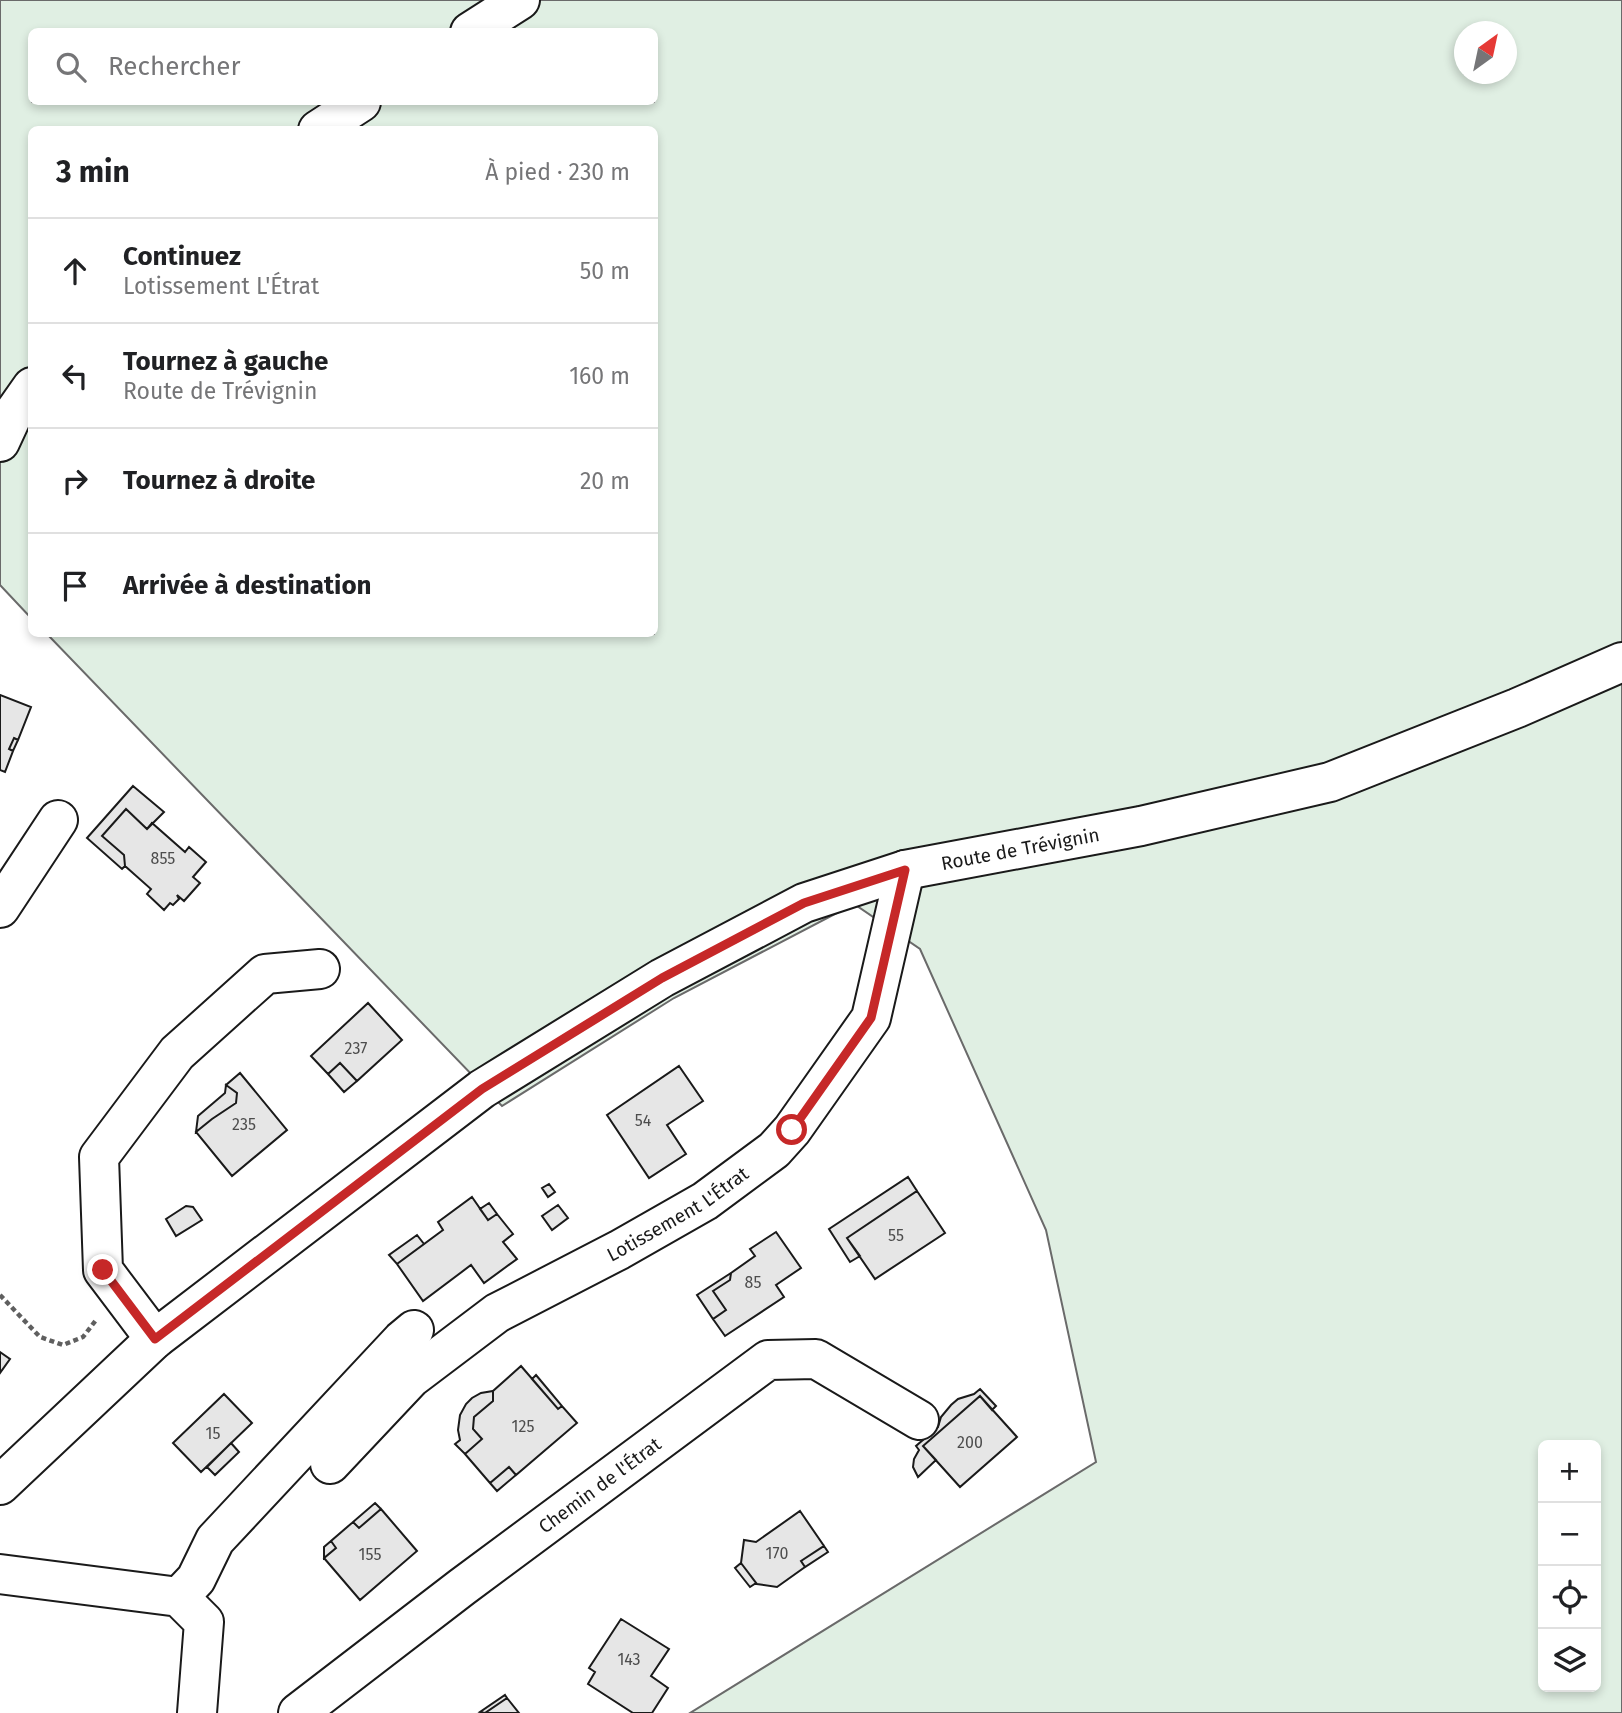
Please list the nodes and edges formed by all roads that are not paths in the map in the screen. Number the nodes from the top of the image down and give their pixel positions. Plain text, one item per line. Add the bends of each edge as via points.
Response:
1 (520, 0) edge
2 (476, 28) edge
3 (356, 105) edge
4 (324, 126) edge
5 (28, 393) edge
6 (0, 442) edge
7 (1622, 662) edge
8 (58, 820) dead end
9 (905, 870) junction
10 (0, 908) edge
11 (320, 969) dead end
12 (414, 1330) dead end
13 (155, 1339) junction
14 (919, 1420) dead end
15 (330, 1464) dead end
16 (0, 1485) edge
17 (0, 1574) edge
18 (179, 1597) junction
19 (197, 1713) edge
20 (298, 1713) edge

1 - 2 street
3 - 4 street
5 - 6 street
7 - 9 street, Route de Trévignin via 1330,782 1141,826
8 - 10 street
9 - 13 street, Route de Trévignin via 804,903 662,978 493,1082
9 - 15 street, Lotissement L'Étrat via 871,1018 774,1150 705,1201 497,1313 411,1378
11 - 13 street via 265,974 177,1053 99,1157 103,1270
12 - 18 street via 215,1540 196,1579
13 - 16 street, Route de Trévignin
14 - 20 street, Chemin de l'Étrat via 816,1359 768,1360
17 - 18 street
18 - 19 street via 204,1622

